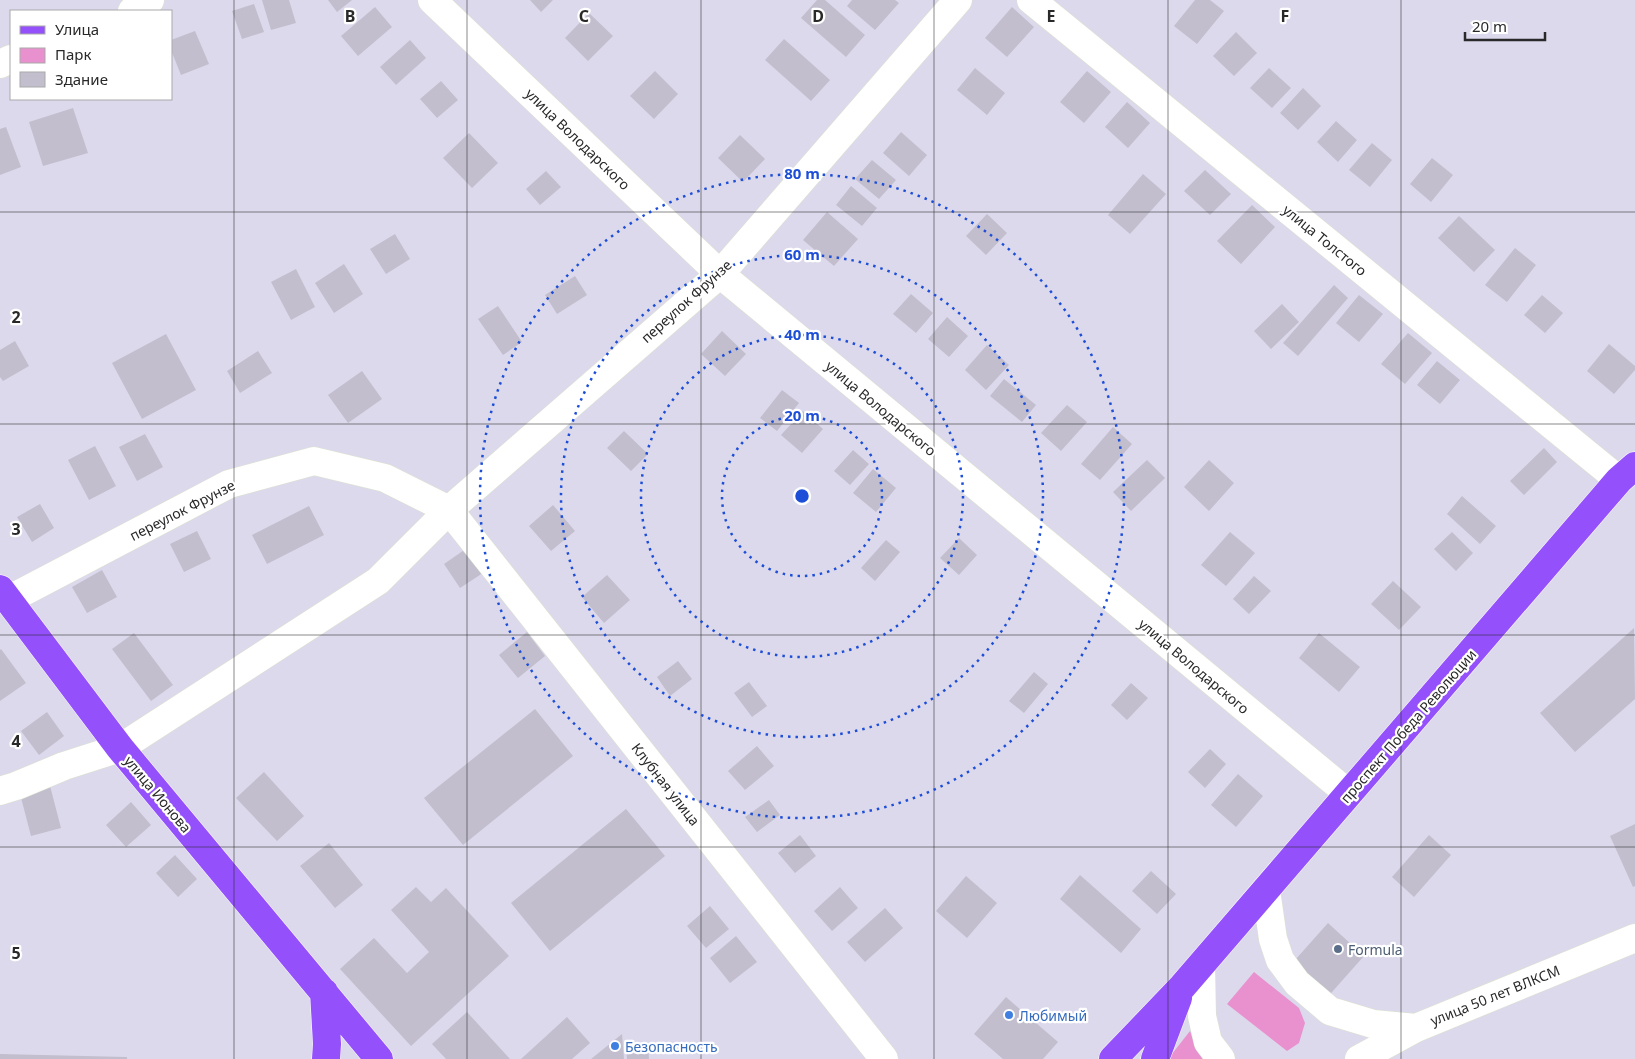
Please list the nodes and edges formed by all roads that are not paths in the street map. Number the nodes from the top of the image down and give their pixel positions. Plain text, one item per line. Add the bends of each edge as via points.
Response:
1 (150, 0) edge
2 (432, 0) edge
3 (958, 0) edge
4 (1032, 0) edge
5 (134, 10) edge
6 (720, 274) junction
7 (1627, 473) edge
8 (449, 510) junction
9 (4, 595) edge
10 (120, 748) junction
11 (0, 791) edge
12 (1349, 794) junction
13 (1266, 890) junction
14 (1635, 938) edge
15 (1201, 966) junction
16 (1182, 987) junction
17 (324, 992) junction
18 (1416, 1028) junction
19 (326, 1059) edge
20 (379, 1059) edge
21 (884, 1059) edge
22 (1113, 1059) edge
23 (1154, 1059) edge
24 (1221, 1059) edge
25 (1359, 1059) edge

1 - 5 street
2 - 6 street, улица Володарского
3 - 6 street, переулок Фрунзе
4 - 7 street, улица Толстого
6 - 8 street, переулок Фрунзе
6 - 12 street, улица Володарского
7 - 12 main road, проспект Победа Революции
8 - 9 street, переулок Фрунзе via 384,478 314,461 229,484
8 - 10 street, переулок Фрунзе via 378,581
8 - 21 street, Клубная улица
9 - 10 main road, улица Ионова
10 - 11 street, переулок Фрунзе
10 - 17 main road, улица Ионова
12 - 13 main road, проспект Победа Революции
13 - 15 main road, проспект Победа Революции
13 - 18 street via 1273,939 1280,960 1297,982 1330,1011 1372,1024
14 - 18 street, улица 50 лет ВЛКСМ
15 - 16 main road, проспект Победа Революции
15 - 24 street via 1202,1016 1208,1042
16 - 22 main road, проспект Победа Революции
16 - 23 main road, проспект Победа Революции
17 - 19 main road
17 - 20 main road, улица Ионова
18 - 25 street, улица 50 лет ВЛКСМ

